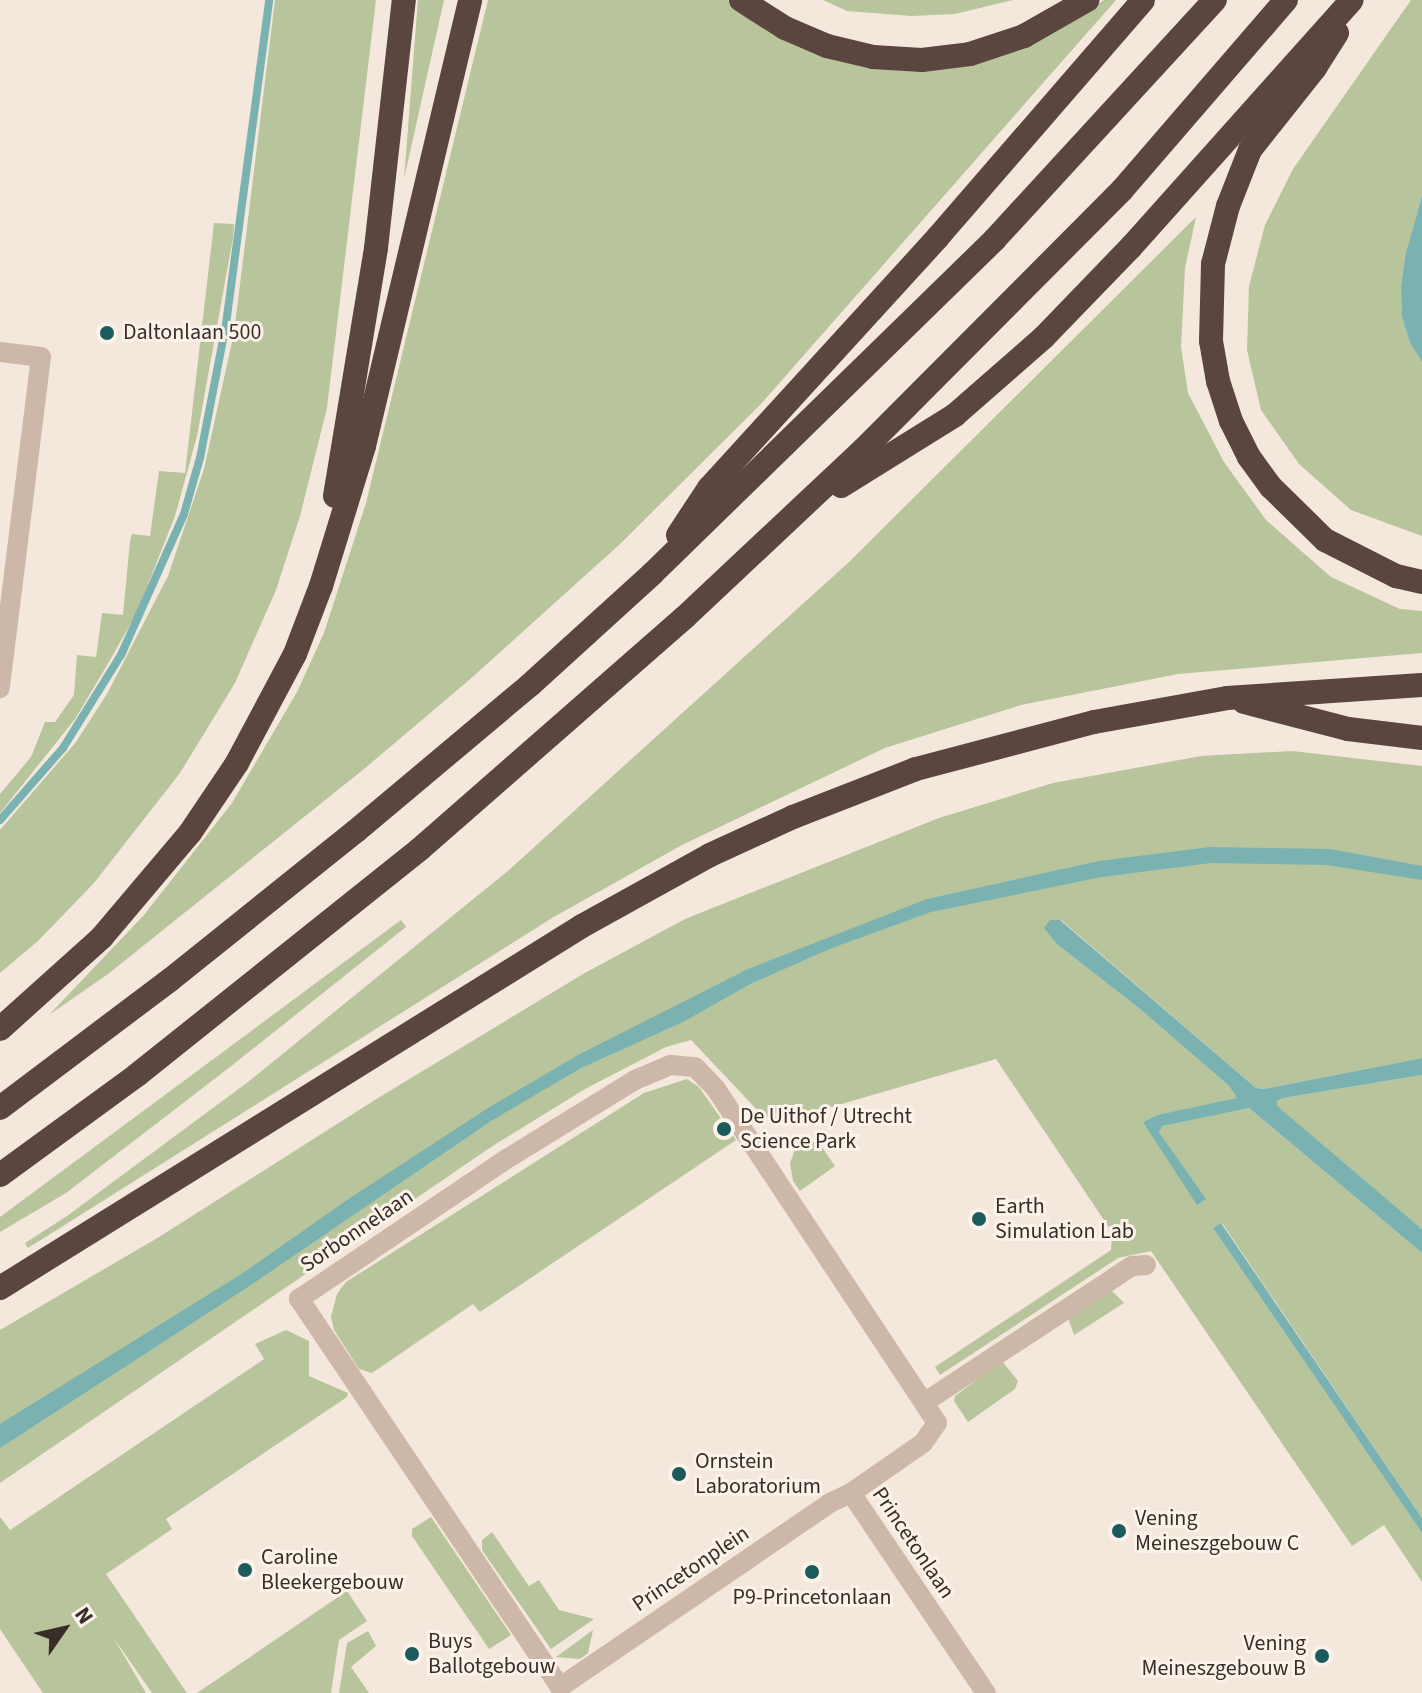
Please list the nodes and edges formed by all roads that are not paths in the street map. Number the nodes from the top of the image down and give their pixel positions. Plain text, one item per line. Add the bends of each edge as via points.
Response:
1 (404, 0) edge
2 (470, 0) edge
3 (741, 0) edge
4 (1087, 0) edge
5 (1143, 0) edge
6 (1215, 0) edge
7 (1286, 0) edge
8 (1355, 0) edge
9 (0, 352) edge
10 (799, 512) junction
11 (653, 573) junction
12 (1422, 582) edge
13 (321, 586) junction
14 (1422, 685) edge
15 (0, 688) edge
16 (1227, 698) junction
17 (1422, 738) edge
18 (0, 1029) edge
19 (716, 1089) joint
20 (0, 1108) edge
21 (0, 1175) edge
22 (1146, 1265) dead end
23 (0, 1288) edge
24 (925, 1402) junction
25 (851, 1493) junction
26 (560, 1687) joint
27 (986, 1693) edge

1 - 13 highway via 376,248
2 - 13 highway via 364,446
3 - 4 highway via 827,46 873,57 922,60 970,54 1024,36
5 - 11 highway via 938,237 709,488
6 - 11 highway via 995,239
7 - 10 highway via 1122,190
8 - 10 highway via 1044,337 955,415
8 - 12 highway via 1315,68 1250,150 1213,264 1211,341 1231,421 1271,487 1325,540 1396,576
9 - 15 street via 41,357
10 - 21 highway via 420,849 137,1075
11 - 20 highway via 356,831
13 - 18 highway via 266,712 190,833 102,937
14 - 16 highway
16 - 17 highway via 1348,729
16 - 23 highway via 1094,722 931,765 818,806 710,855 508,971
19 - 24 street, Princetonlaan
19 - 26 street, Sorbonnelaan via 695,1067 671,1065 635,1080 299,1299
22 - 24 street via 1132,1266
24 - 25 street, Princetonlaan via 937,1423 923,1443
25 - 26 street, Princetonplein
25 - 27 street, Princetonlaan

